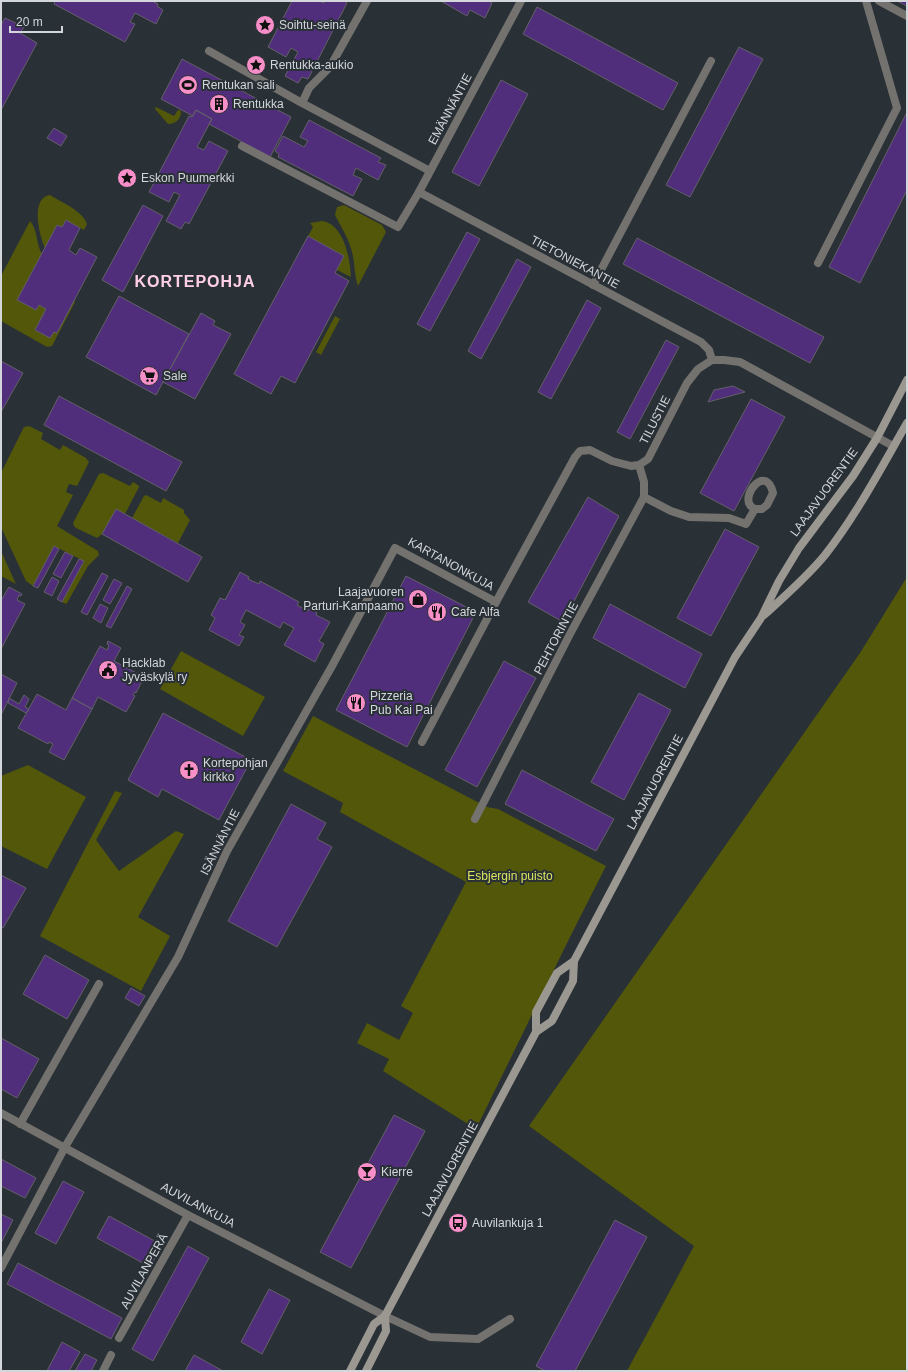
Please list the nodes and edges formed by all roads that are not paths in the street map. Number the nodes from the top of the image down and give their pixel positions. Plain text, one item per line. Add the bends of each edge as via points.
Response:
1 (367, 1) edge
2 (521, 1) edge
3 (866, 1) edge
4 (879, 1) edge
5 (907, 16) edge
6 (209, 51) dead end
7 (711, 61) dead end
8 (302, 103) junction
9 (242, 146) dead end
10 (430, 171) junction
11 (420, 192) junction
12 (818, 263) dead end
13 (593, 285) junction
14 (712, 360) junction
15 (907, 380) edge
16 (907, 423) edge
17 (877, 438) junction
18 (893, 446) junction
19 (639, 465) junction
20 (644, 497) junction
21 (755, 509) dead end
22 (396, 548) joint
23 (496, 602) junction
24 (761, 618) junction
25 (422, 742) dead end
26 (475, 819) dead end
27 (574, 961) junction
28 (99, 984) dead end
29 (536, 1032) junction
30 (1, 1113) edge
31 (20, 1124) junction
32 (65, 1147) junction
33 (188, 1214) junction
34 (1, 1268) edge
35 (386, 1316) junction
36 (510, 1319) dead end
37 (119, 1338) dead end
38 (111, 1355) dead end
39 (103, 1371) edge
40 (350, 1371) edge
41 (366, 1371) edge

1 - 8 street via 330,67 309,88
2 - 10 street, EMÄNNÄNTIE
3 - 12 street via 897,108
4 - 5 street
6 - 8 street
7 - 13 street
8 - 10 street
9 - 11 street, EMÄNNÄNTIE via 398,227
10 - 11 street, EMÄNNÄNTIE
11 - 13 street, TIETONIEKANTIE
13 - 14 street, TIETONIEKANTIE via 701,342 709,350
14 - 17 street via 740,362
14 - 19 street, TILUSTIE via 698,369 687,383 648,459
15 - 17 main road, LAAJAVUORENTIE
16 - 18 main road, LAAJAVUORENTIE
17 - 18 street
17 - 24 main road, LAAJAVUORENTIE via 840,495 799,548
18 - 24 main road, LAAJAVUORENTIE via 846,525 824,556
19 - 20 street via 644,482
19 - 23 street via 612,462 590,450 580,451 574,457
20 - 21 street via 689,516 729,518 746,524
20 - 26 street, PEHTORINTIE
22 - 23 street, KARTANONKUJA
22 - 32 street, ISÄNNÄNTIE via 227,851 178,957
23 - 25 street
24 - 27 main road, LAAJAVUORENTIE via 735,657
27 - 29 main road, LAAJAVUORENTIE via 573,981 559,1008 552,1021
27 - 29 main road, LAAJAVUORENTIE via 557,973 536,1012
28 - 31 street
29 - 35 main road, LAAJAVUORENTIE
30 - 31 street, AUVILANKUJA
31 - 32 street, AUVILANKUJA
32 - 33 street, AUVILANKUJA
32 - 34 street, ISÄNNÄNTIE
33 - 35 street, AUVILANKUJA
33 - 37 street, AUVILANPERÄ
35 - 36 street, AUVILANKUJA via 430,1337 478,1339
35 - 40 main road, LAAJAVUORENTIE via 374,1324
35 - 41 main road, LAAJAVUORENTIE via 386,1331
38 - 39 street

